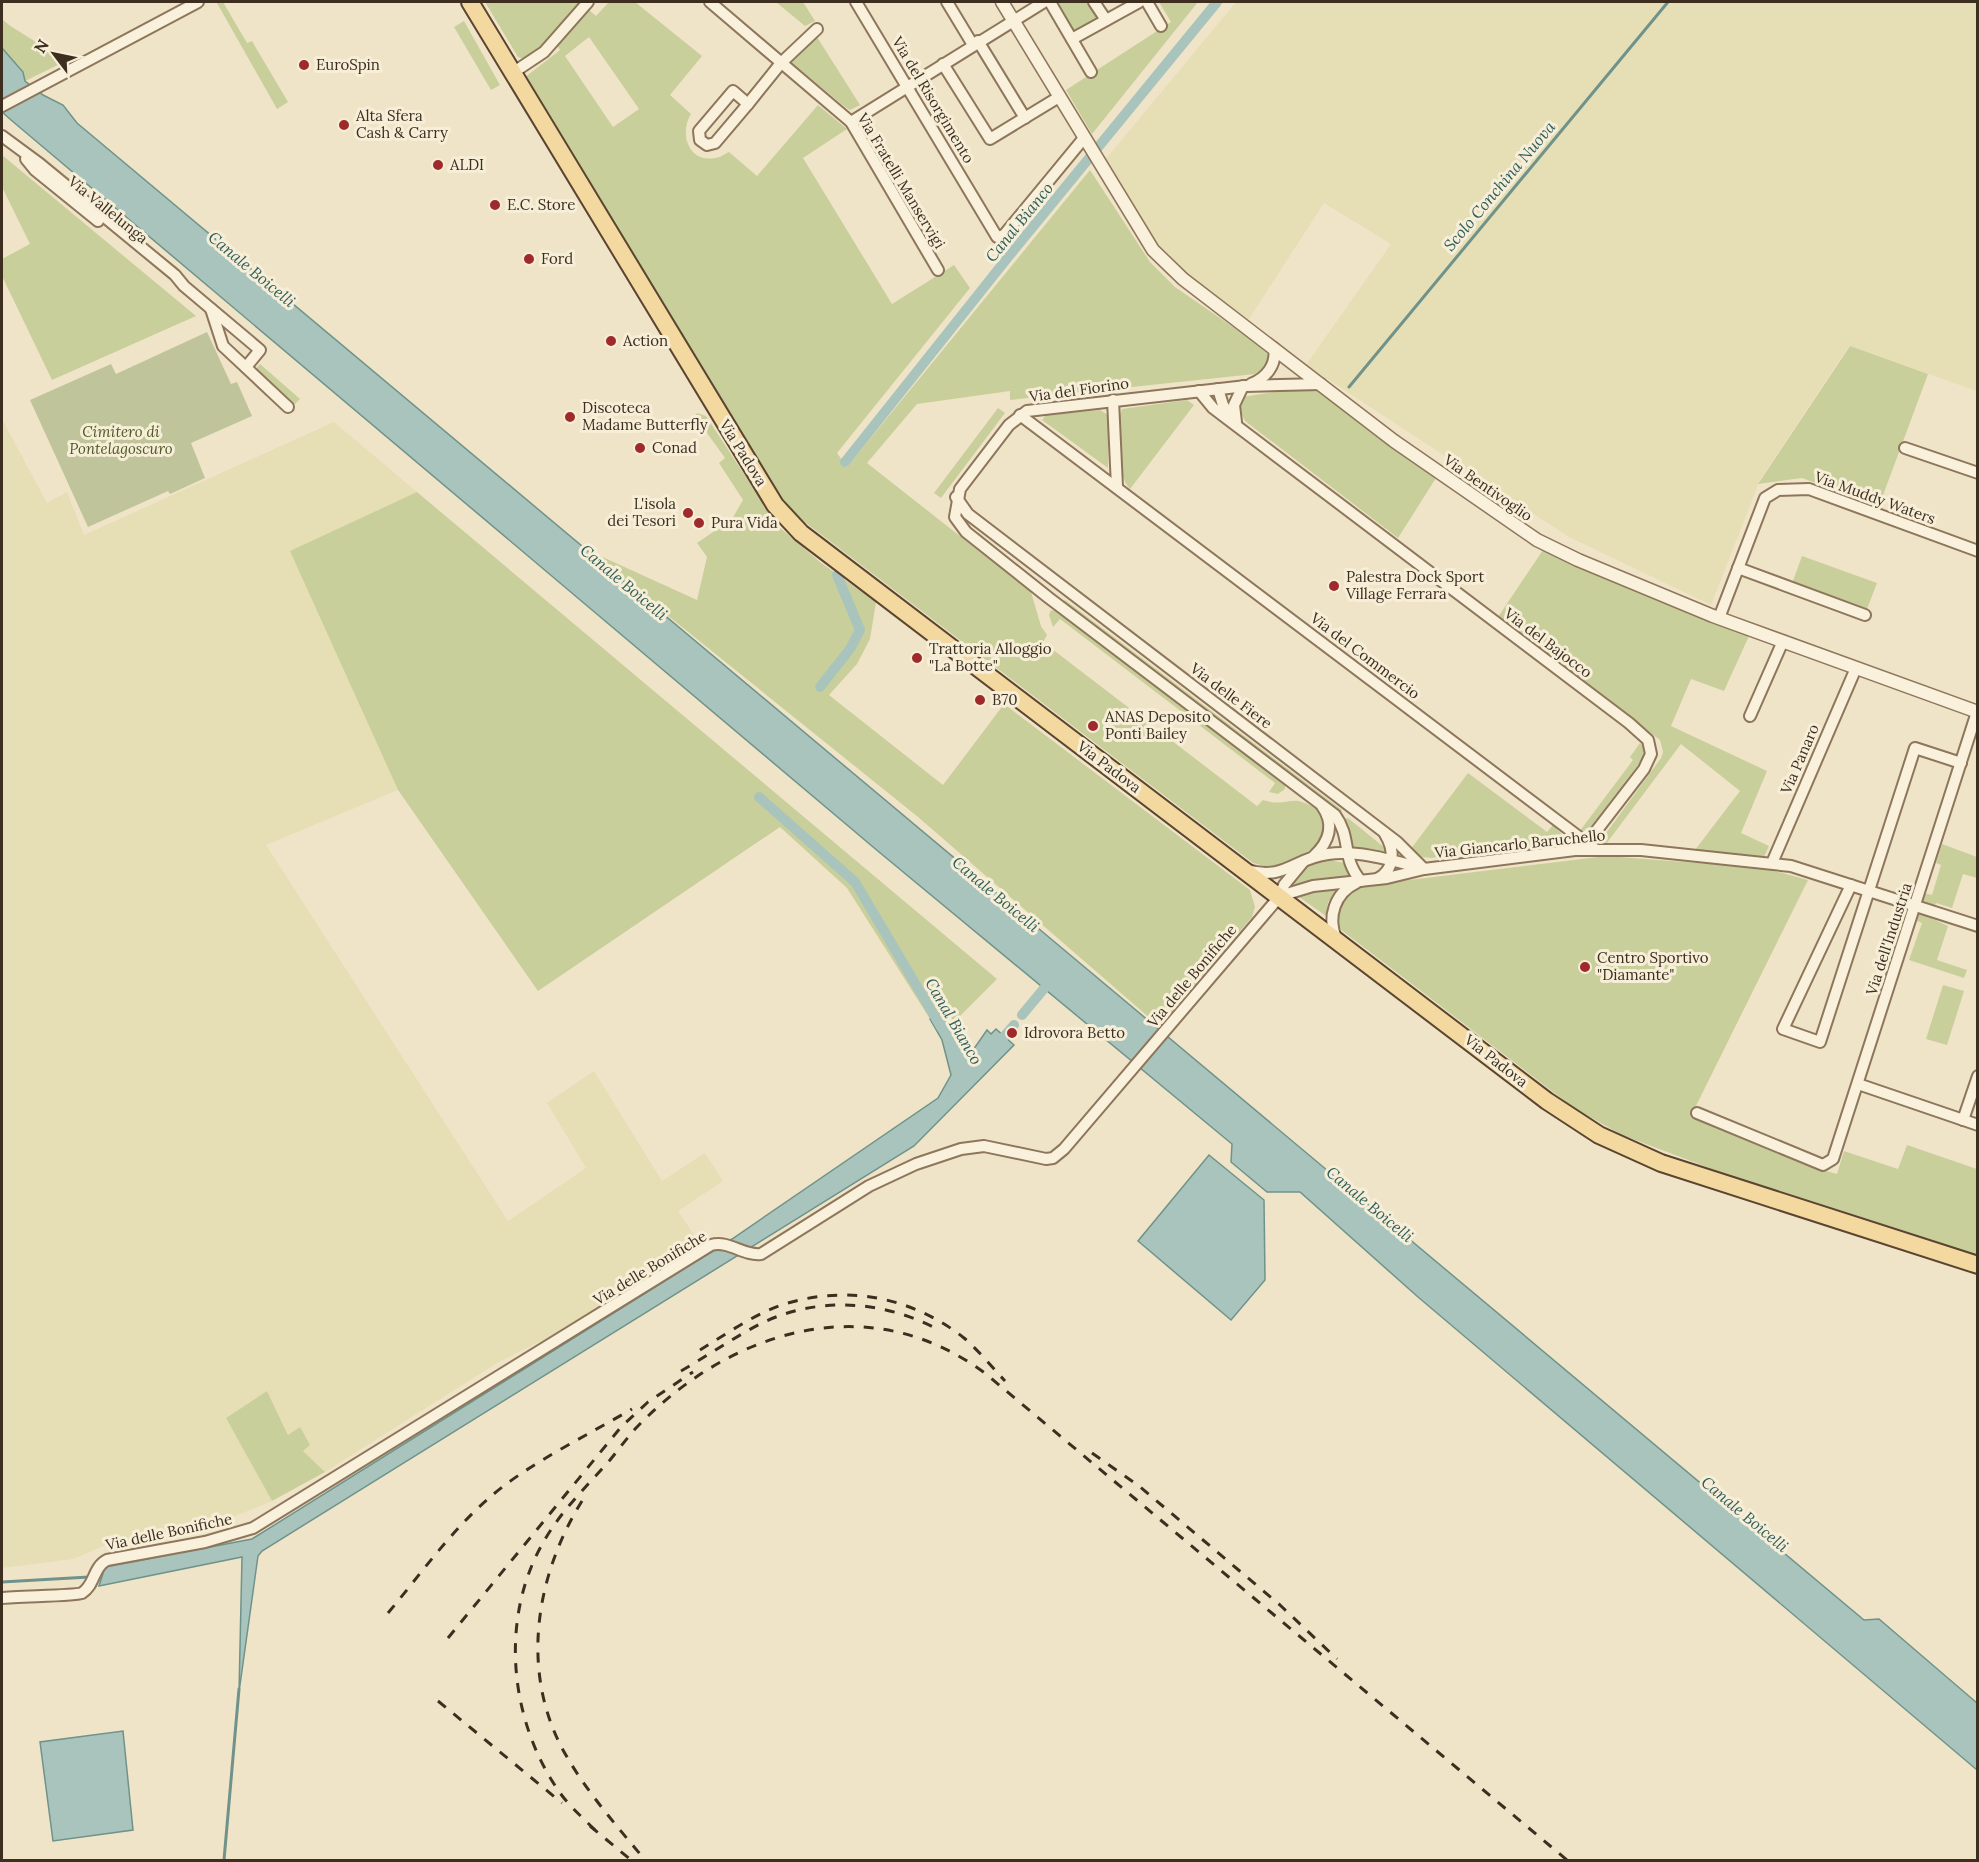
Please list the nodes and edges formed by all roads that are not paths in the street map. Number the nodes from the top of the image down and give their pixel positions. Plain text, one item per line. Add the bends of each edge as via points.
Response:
1 (198, 2) edge
2 (470, 2) edge
3 (588, 2) edge
4 (710, 2) edge
5 (856, 2) edge
6 (947, 2) edge
7 (1002, 2) edge
8 (1044, 2) edge
9 (1050, 2) edge
10 (1094, 2) edge
11 (1139, 2) edge
12 (1147, 2) edge
13 (1013, 20) junction
14 (1106, 20) junction
15 (1161, 26) dead end
16 (817, 29) dead end
17 (1072, 39) junction
18 (976, 43) junction
19 (781, 63) junction
20 (943, 64) junction
21 (514, 72) junction
22 (1091, 72) dead end
23 (907, 87) junction
24 (1059, 97) junction
25 (748, 104) junction
26 (2, 106) edge
27 (1025, 118) junction
28 (850, 122) junction
29 (2, 136) edge
30 (1085, 140) junction
31 (938, 270) dead end
32 (211, 309) junction
33 (1274, 348) junction
34 (1293, 363) junction
35 (246, 367) junction
36 (1271, 368) junction
37 (1282, 384) junction
38 (1321, 384) junction
39 (1245, 386) junction
40 (1218, 389) junction
41 (1199, 391) junction
42 (1113, 400) junction
43 (288, 407) dead end
44 (1020, 415) junction
45 (1236, 422) junction
46 (1245, 430) junction
47 (1905, 448) dead end
48 (1977, 473) edge
49 (1116, 487) junction
50 (956, 497) junction
51 (1977, 551) edge
52 (1738, 568) junction
53 (1059, 584) junction
54 (1048, 598) junction
55 (1865, 615) dead end
56 (1719, 618) junction
57 (1783, 641) junction
58 (1856, 668) junction
59 (1977, 712) edge
60 (1750, 716) dead end
61 (1961, 763) junction
62 (1320, 804) junction
63 (1384, 831) junction
64 (1591, 846) junction
65 (1348, 854) junction
66 (1308, 859) junction
67 (1392, 861) junction
68 (1772, 863) junction
69 (1244, 869) junction
70 (1424, 869) junction
71 (1375, 880) junction
72 (1362, 881) junction
73 (1851, 885) junction
74 (1869, 891) junction
75 (1280, 896) junction
76 (1915, 906) junction
77 (1977, 926) edge
78 (1336, 939) junction
79 (1977, 1076) edge
80 (1858, 1084) junction
81 (1697, 1113) dead end
82 (1963, 1120) junction
83 (1977, 1125) edge
84 (1977, 1265) edge
85 (2, 1598) edge

1 - 26 street
2 - 21 main road, Via Padova
3 - 21 street via 544,52
4 - 19 street, Via Fratelli Manservigi
5 - 23 street, Via del Risorgimento
6 - 18 street
7 - 13 street, Via Bentivoglio
8 - 13 street
9 - 17 street
10 - 14 street
11 - 14 street
12 - 15 street
13 - 18 street
13 - 24 street, Via Bentivoglio
14 - 17 street
16 - 19 street
17 - 22 street
18 - 20 street
18 - 27 street
19 - 25 street
19 - 28 street, Via Fratelli Manservigi
20 - 23 street
20 - 27 street via 990,139
21 - 69 main road, Via Padova via 707,396 788,521
23 - 28 street
23 - 30 street, Via del Risorgimento via 1000,238
24 - 27 street
24 - 30 street, Via Bentivoglio
25 - 25 street via 733,91 701,128 700,140 707,145 715,143
28 - 31 street, Via Fratelli Manservigi
29 - 32 street, Via Vallelunga via 175,275
30 - 33 street, Via Bentivoglio via 1163,261
32 - 35 street via 223,346
32 - 35 street, Via Vallelunga via 261,350
33 - 34 street, Via Bentivoglio
33 - 36 street
34 - 36 street, Via del Fiorino via 1281,362
34 - 37 street via 1290,376
34 - 38 street, Via Bentivoglio
35 - 43 street
36 - 39 street, Via del Fiorino via 1258,381
37 - 38 street, Via del Fiorino
37 - 39 street, Via del Fiorino
38 - 56 street, Via Bentivoglio via 1537,540
39 - 40 street, Via del Fiorino
39 - 45 street via 1234,405
40 - 41 street, Via del Fiorino
40 - 45 street, Via del Bajocco via 1226,411
41 - 42 street, Via del Fiorino
41 - 46 street, Via del Bajocco via 1208,404
42 - 44 street, Via del Fiorino via 1040,408
42 - 49 street
44 - 49 street, Via del Commercio
44 - 50 street, Via del Fiorino
45 - 46 street, Via del Bajocco
46 - 64 street, Via del Bajocco via 1648,741 1651,754 1644,769
47 - 48 street
49 - 64 street, Via del Commercio
50 - 53 street, Via delle Fiere via 964,511
50 - 54 street via 955,517 959,526
51 - 52 street, Via Muddy Waters via 1809,489 1796,488 1767,495
52 - 55 street
52 - 56 street, Via Muddy Waters
53 - 54 street
53 - 63 street, Via delle Fiere
54 - 62 street
56 - 57 street, Via Bentivoglio
57 - 58 street, Via Bentivoglio
57 - 60 street
58 - 59 street, Via Bentivoglio
58 - 68 street, Via Panaro
59 - 61 street, Via dell'Industria
61 - 74 street via 1915,748
61 - 76 street, Via dell'Industria
62 - 65 street via 1343,825
62 - 66 street via 1328,813 1329,835 1323,847
63 - 67 street via 1392,846
63 - 70 street, Via delle Fiere
64 - 68 street, Via Giancarlo Baruchello
64 - 70 street, Via Giancarlo Baruchello
65 - 66 street
65 - 67 street
65 - 72 street via 1348,862
66 - 69 street via 1275,873
66 - 75 street, Via delle Bonifiche via 1284,885
67 - 70 street
67 - 71 street via 1384,875
68 - 73 street, Via Giancarlo Baruchello
69 - 75 main road, Via Padova
70 - 71 street, Via Giancarlo Baruchello
71 - 72 street, Via Giancarlo Baruchello
72 - 75 street, Via Giancarlo Baruchello via 1299,889
72 - 78 street via 1348,887 1334,906 1331,923
73 - 74 street, Via Giancarlo Baruchello
73 - 74 street via 1783,1029 1820,1042
74 - 76 street, Via Giancarlo Baruchello
75 - 78 main road, Via Padova
75 - 85 street, Via delle Bonifiche via 1053,1158 984,1146 961,1149 869,1186 768,1251 755,1254 718,1243 253,1528 99,1564 89,1586 76,1595
76 - 77 street, Via Giancarlo Baruchello
76 - 80 street, Via dell'Industria
78 - 84 main road, Via Padova via 1559,1110 1612,1142 1661,1163
79 - 82 street
80 - 81 street, Via dell'Industria via 1833,1159 1826,1165
80 - 82 street
82 - 83 street

